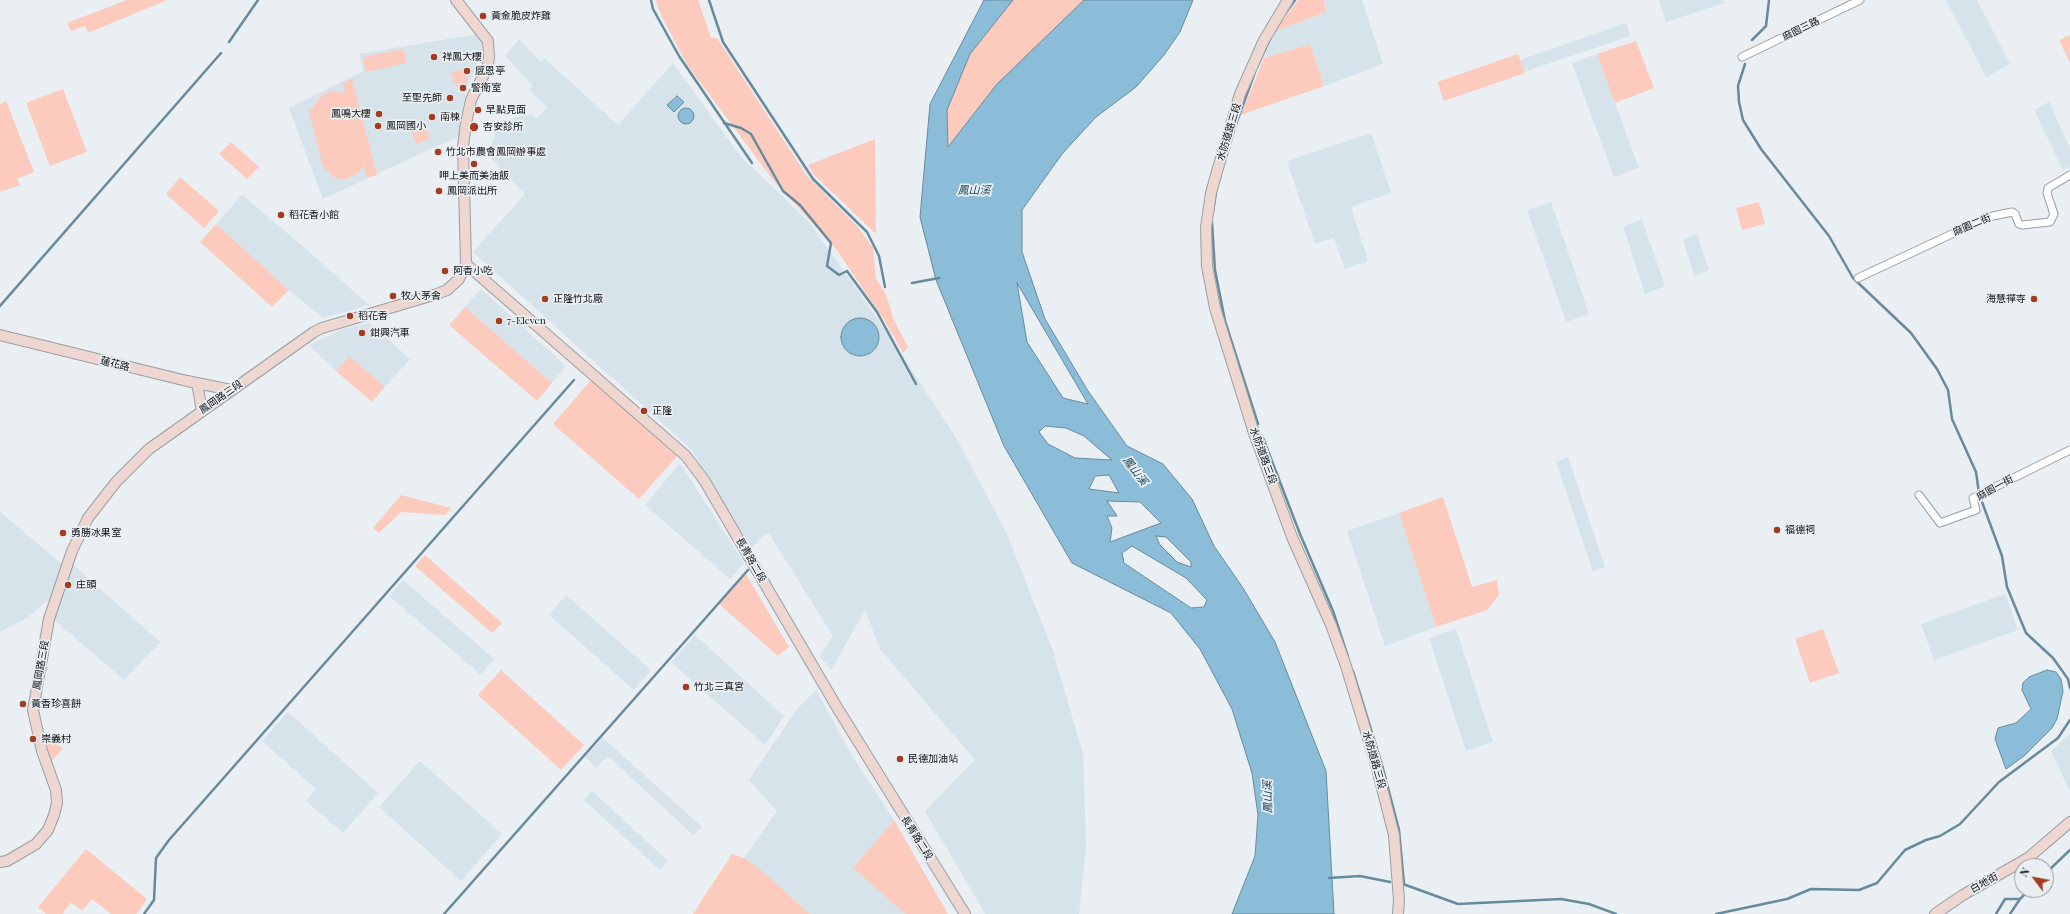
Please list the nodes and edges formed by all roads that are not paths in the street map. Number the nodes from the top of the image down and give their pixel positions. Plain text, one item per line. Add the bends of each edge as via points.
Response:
1 (456, 0) edge
2 (1288, 0) edge
3 (1860, 0) edge
4 (1742, 57) dead end
5 (2070, 175) edge
6 (466, 264) junction
7 (1858, 278) dead end
8 (0, 335) edge
9 (197, 383) junction
10 (231, 390) junction
11 (202, 411) junction
12 (2070, 450) edge
13 (1919, 495) dead end
14 (2070, 822) edge
15 (0, 862) edge
16 (965, 914) edge
17 (1398, 914) edge
18 (1935, 914) edge

1 - 6 street via 488,41 489,58 487,68 471,100 463,147
2 - 17 street, 水防道路三段 via 1264,40 1240,94 1211,193 1206,226 1207,266 1215,308 1254,434 1292,537 1338,645 1375,761 1394,835
3 - 4 street, 麻園三路
5 - 7 street, 麻園二街 via 2048,188 2047,193 2054,214 2050,222 2022,225 2012,212 1988,217
6 - 10 street, 鳳岡路三段 via 459,279 447,290 322,328
6 - 16 street, 長青路二段 via 686,456 704,480 838,709
8 - 9 street, 蓮花路
9 - 10 street, 蓮花路
9 - 11 street
10 - 11 street, 鳳岡路三段
11 - 15 street, 鳳岡路三段 via 149,449 116,482 88,518 72,551 49,619 33,710 42,751 56,790 57,804 48,830 36,844 7,861
12 - 13 street, 麻園一街 via 1974,498 1976,510 1940,523
14 - 18 street, 白地街 via 2028,858 1963,894

